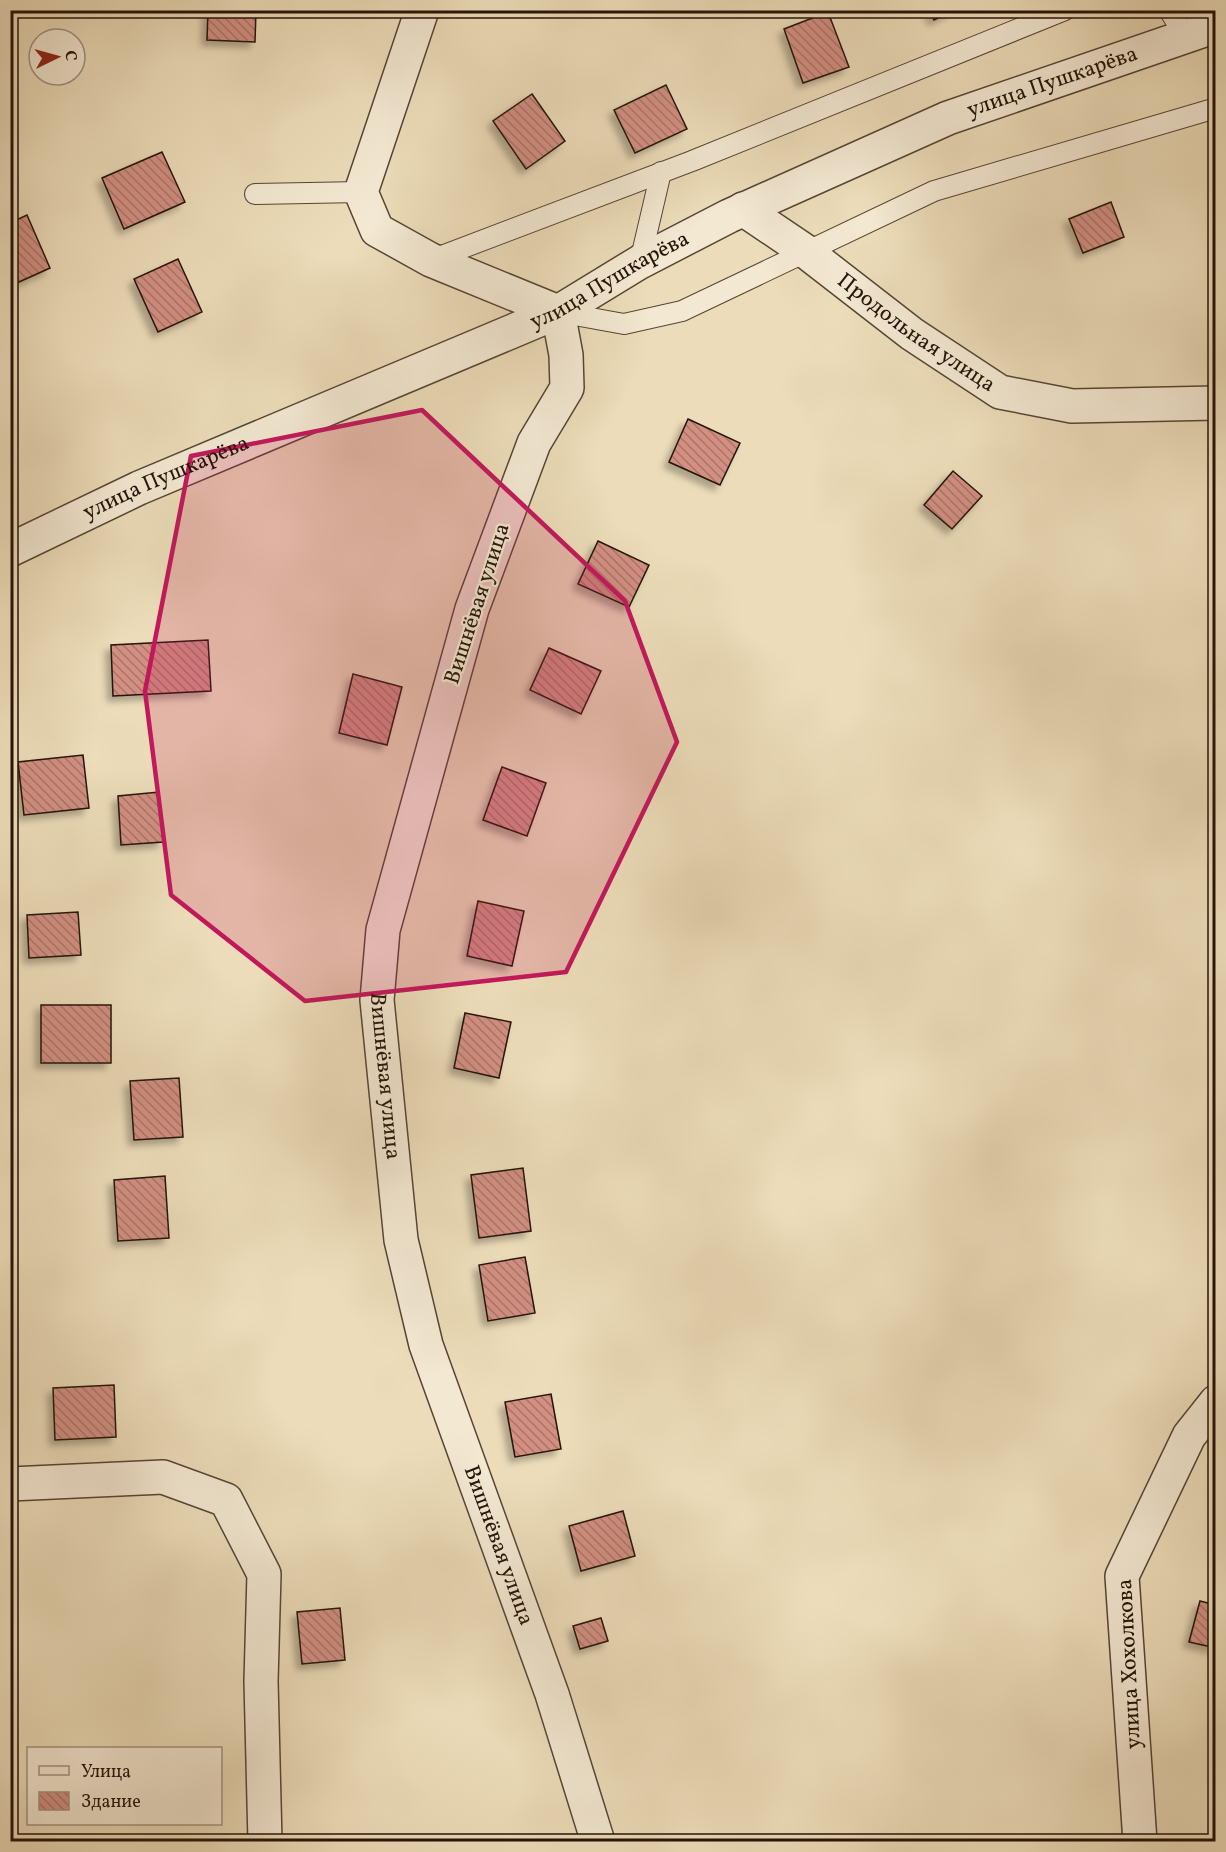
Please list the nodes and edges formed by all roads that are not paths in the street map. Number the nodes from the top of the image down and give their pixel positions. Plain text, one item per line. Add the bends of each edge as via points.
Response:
1 (422, 10) edge
2 (1065, 10) edge
3 (1177, 23) edge
4 (1215, 26) edge
5 (1215, 108) edge
6 (662, 172) junction
7 (361, 192) junction
8 (255, 194) dead end
9 (743, 209) junction
10 (805, 251) junction
11 (431, 260) junction
12 (640, 262) junction
13 (558, 312) junction
14 (1215, 403) edge
15 (10, 550) edge
16 (1215, 1402) edge
17 (10, 1484) edge
18 (265, 1842) edge
19 (598, 1842) edge
20 (1140, 1842) edge

1 - 7 street
2 - 6 lane
3 - 4 street, улица Пушкарёва
3 - 9 street, улица Пушкарёва
5 - 10 lane via 934,191
6 - 11 lane
6 - 12 lane
7 - 8 lane
7 - 11 street via 377,230
9 - 10 street, Продольная улица
9 - 12 street, улица Пушкарёва
10 - 13 lane via 682,311 624,324
10 - 14 street, Продольная улица via 912,334 1000,392 1072,406
11 - 13 street
12 - 13 street, улица Пушкарёва
13 - 15 street, улица Пушкарёва via 139,488
13 - 19 street, Вишнёвая улица via 567,388 534,443 472,609 384,930 377,999 401,1240 426,1345 552,1694
16 - 20 street, улица Хохолкова via 1189,1436 1122,1575
17 - 18 street via 163,1477 226,1500 264,1574 261,1681

